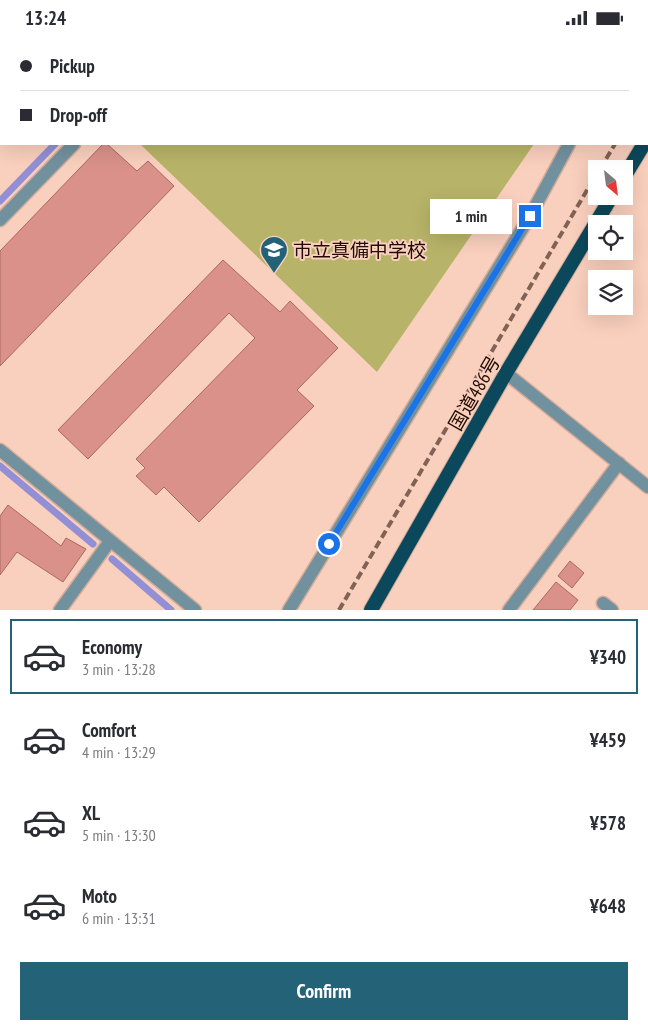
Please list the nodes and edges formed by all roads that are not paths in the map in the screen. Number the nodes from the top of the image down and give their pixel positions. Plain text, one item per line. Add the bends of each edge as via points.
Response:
1 (73, 145) edge
2 (568, 145) edge
3 (643, 145) edge
4 (633, 162) edge
5 (607, 205) edge
6 (0, 220) edge
7 (506, 373) junction
8 (0, 450) edge
9 (618, 463) junction
10 (648, 487) edge
11 (110, 541) junction
12 (60, 610) edge
13 (195, 610) edge
14 (289, 610) edge
15 (371, 610) edge
16 (509, 610) edge

1 - 6 street
2 - 14 street via 530,216
3 - 4 highway
5 - 7 highway, 国道486号
7 - 9 street
7 - 15 highway, 国道486号
8 - 11 street
9 - 10 street
9 - 16 street
11 - 12 street
11 - 13 street

